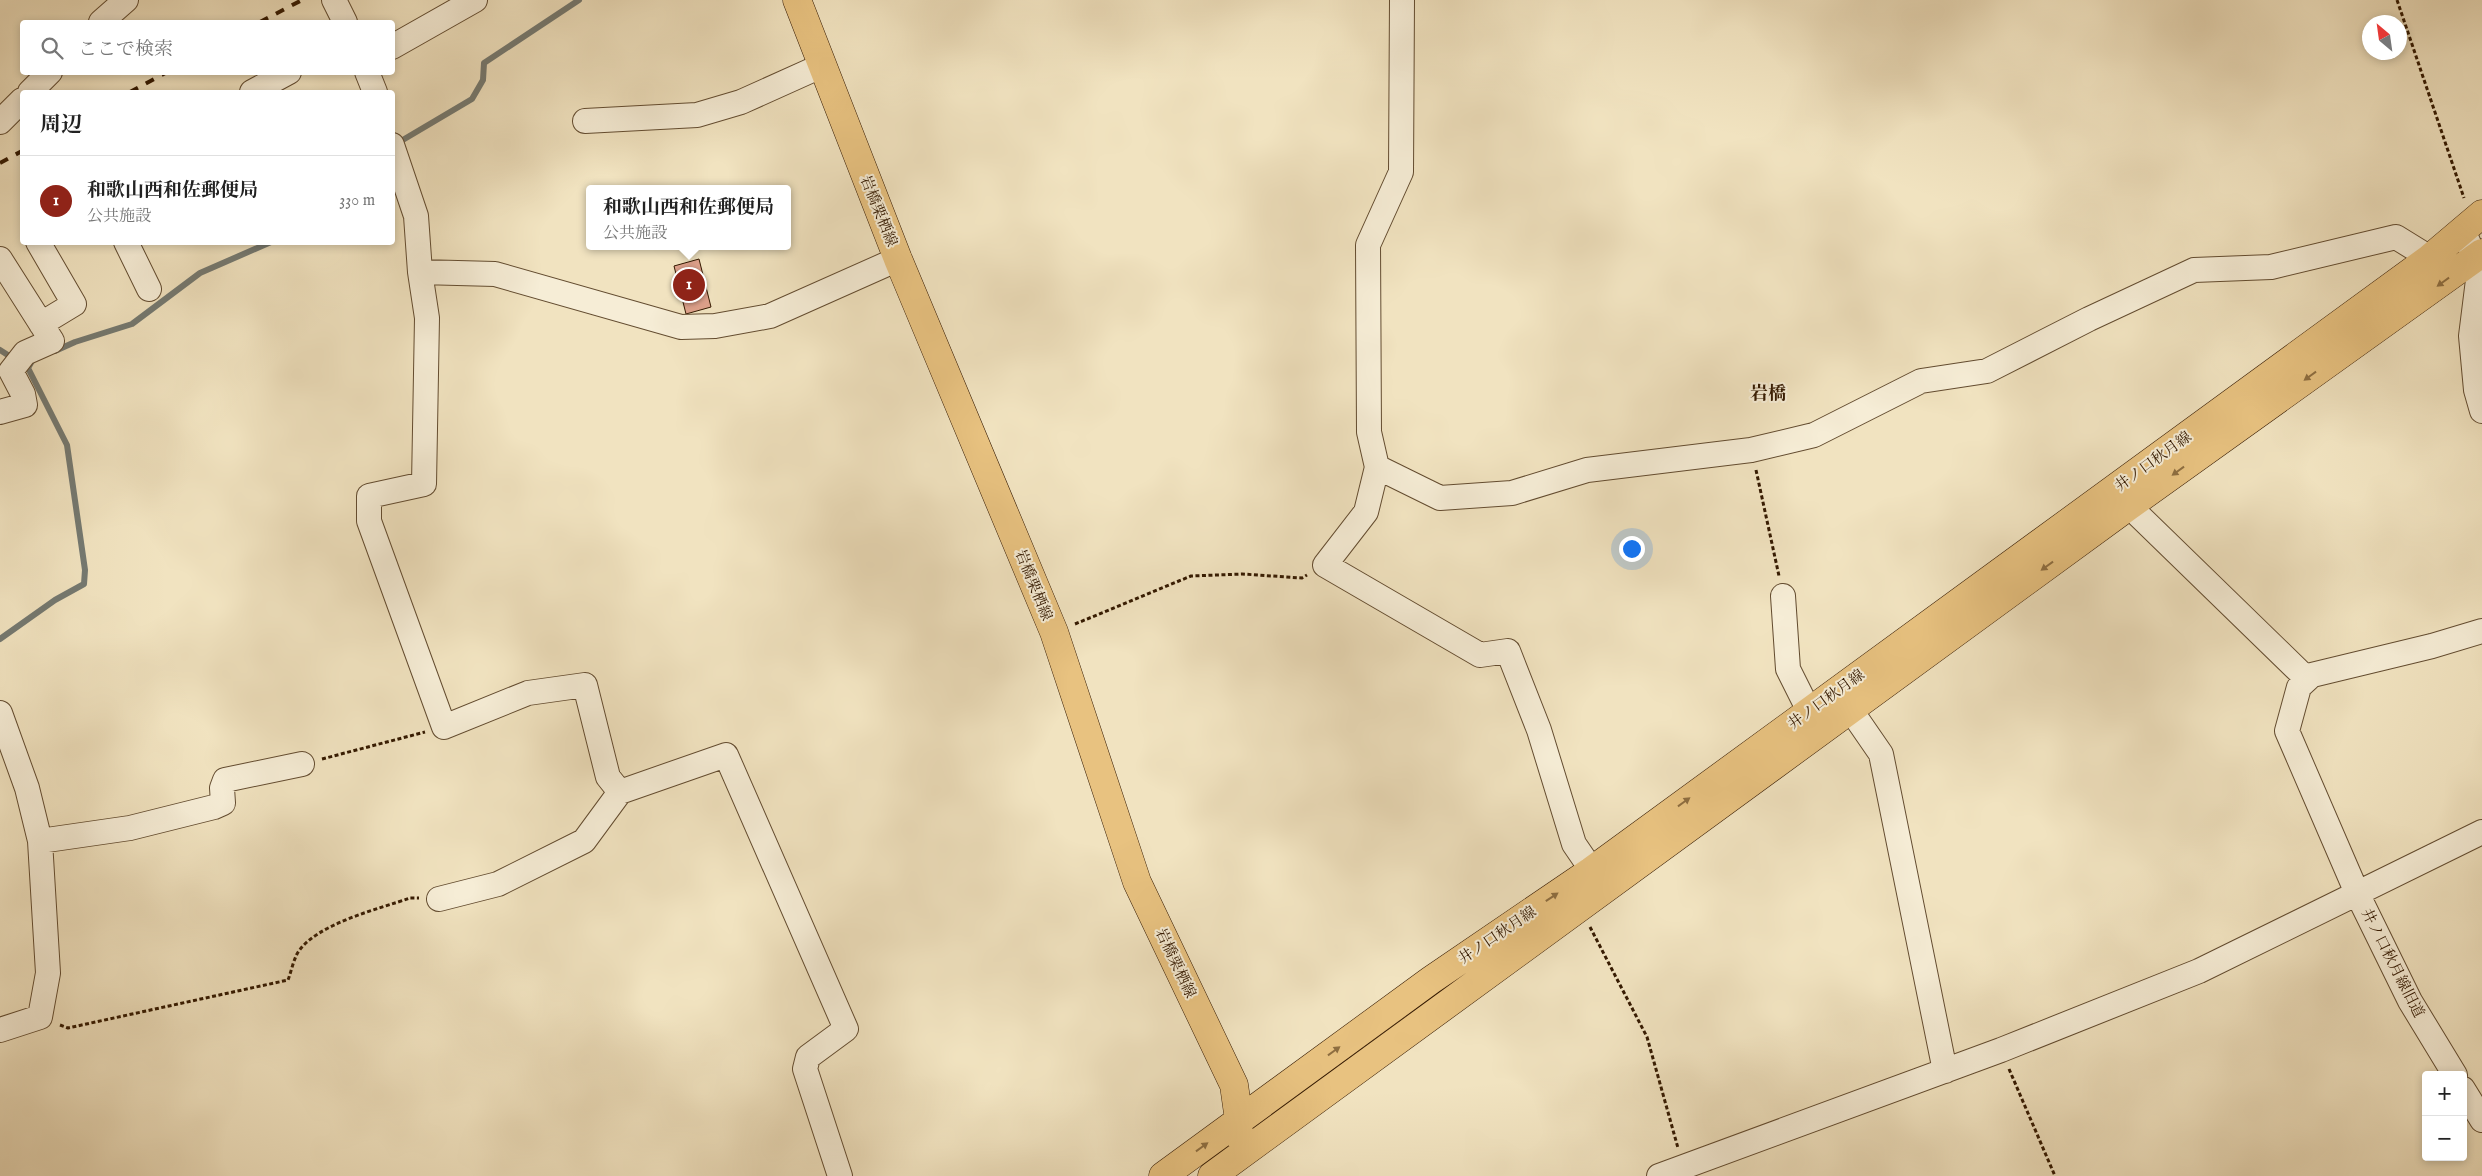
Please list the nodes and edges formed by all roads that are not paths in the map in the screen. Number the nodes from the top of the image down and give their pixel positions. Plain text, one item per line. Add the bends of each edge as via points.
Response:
1 (334, 0) edge
2 (475, 0) edge
3 (797, 0) edge
4 (1402, 0) edge
5 (344, 20) edge
6 (395, 45) edge
7 (821, 66) junction
8 (47, 75) edge
9 (283, 75) edge
10 (369, 75) edge
11 (32, 90) edge
12 (256, 90) edge
13 (373, 90) edge
14 (20, 102) edge
15 (0, 122) edge
16 (585, 122) dead end
17 (395, 155) edge
18 (2474, 220) edge
19 (40, 245) edge
20 (127, 245) edge
21 (2479, 256) edge
22 (2430, 258) junction
23 (0, 259) edge
24 (898, 260) junction
25 (420, 272) junction
26 (149, 289) dead end
27 (41, 324) junction
28 (2482, 411) edge
29 (0, 412) edge
30 (1377, 467) junction
31 (2129, 506) junction
32 (1783, 596) road end
33 (2482, 631) edge
34 (2307, 679) junction
35 (1850, 709) junction
36 (1809, 711) junction
37 (0, 713) edge
38 (302, 764) road end
39 (620, 792) junction
40 (2482, 832) edge
41 (40, 841) junction
42 (1598, 880) junction
43 (2357, 893) junction
44 (439, 899) road end
45 (0, 1030) edge
46 (1945, 1071) junction
47 (2453, 1071) edge
48 (2467, 1096) edge
49 (1240, 1120) junction
50 (2482, 1120) edge
51 (1236, 1167) edge
52 (840, 1176) edge
53 (1163, 1176) edge
54 (1212, 1176) edge
55 (1660, 1176) edge

1 - 5 street
2 - 6 street
3 - 7 main road, 岩橋栗栖線
4 - 30 street via 1401,172 1368,245 1369,432
7 - 16 street via 741,102 697,115
7 - 24 main road, 岩橋栗栖線
8 - 11 street
9 - 12 street
10 - 13 street
14 - 15 street
17 - 25 street via 416,216
18 - 21 street
18 - 22 main road, 井ノ口秋月線
19 - 27 street via 74,304
20 - 26 street
21 - 28 street via 2471,336 2476,390
21 -> 31 main road, 井ノ口秋月線
22 - 30 street via 2396,237 2271,267 2194,270 1986,371 1921,381 1814,434 1751,450 1587,470 1512,493 1440,498
22 - 36 main road, 井ノ口秋月線
23 - 27 street
24 - 25 street via 770,316 681,327 495,274
24 - 49 main road, 岩橋栗栖線 via 1054,632 1137,882 1234,1085
25 - 39 street via 426,318 424,484 370,496 370,521 444,727 528,693 585,685 608,777
27 - 29 street via 52,341 25,353 11,370 25,405
30 - 42 street via 1366,512 1324,565 1480,655 1508,651 1539,730 1574,844
31 - 34 street
31 -> 35 main road, 井ノ口秋月線
32 - 36 street via 1788,669
33 - 34 street via 2312,675
34 - 43 street via 2299,687 2287,732
35 - 42 main road, 井ノ口秋月線
35 - 46 street via 1881,754
42 -> 36 main road, 井ノ口秋月線
37 - 41 street via 27,788
38 - 41 street via 225,780 223,803 214,807 130,828
39 - 44 street via 584,841 498,884
39 - 52 street via 726,755 846,1029 808,1057 805,1069
40 - 43 street, 井ノ口秋月線旧道
41 - 45 street via 48,974 40,1017
49 -> 42 main road, 井ノ口秋月線 via 1431,980
42 - 51 main road, 井ノ口秋月線 via 1578,908
43 - 46 street via 2199,971
43 - 47 street, 井ノ口秋月線旧道 via 2410,1001
46 - 55 street
48 - 50 street
49 - 51 main road, 岩橋栗栖線
53 -> 49 main road, 井ノ口秋月線
51 - 54 main road, 井ノ口秋月線

